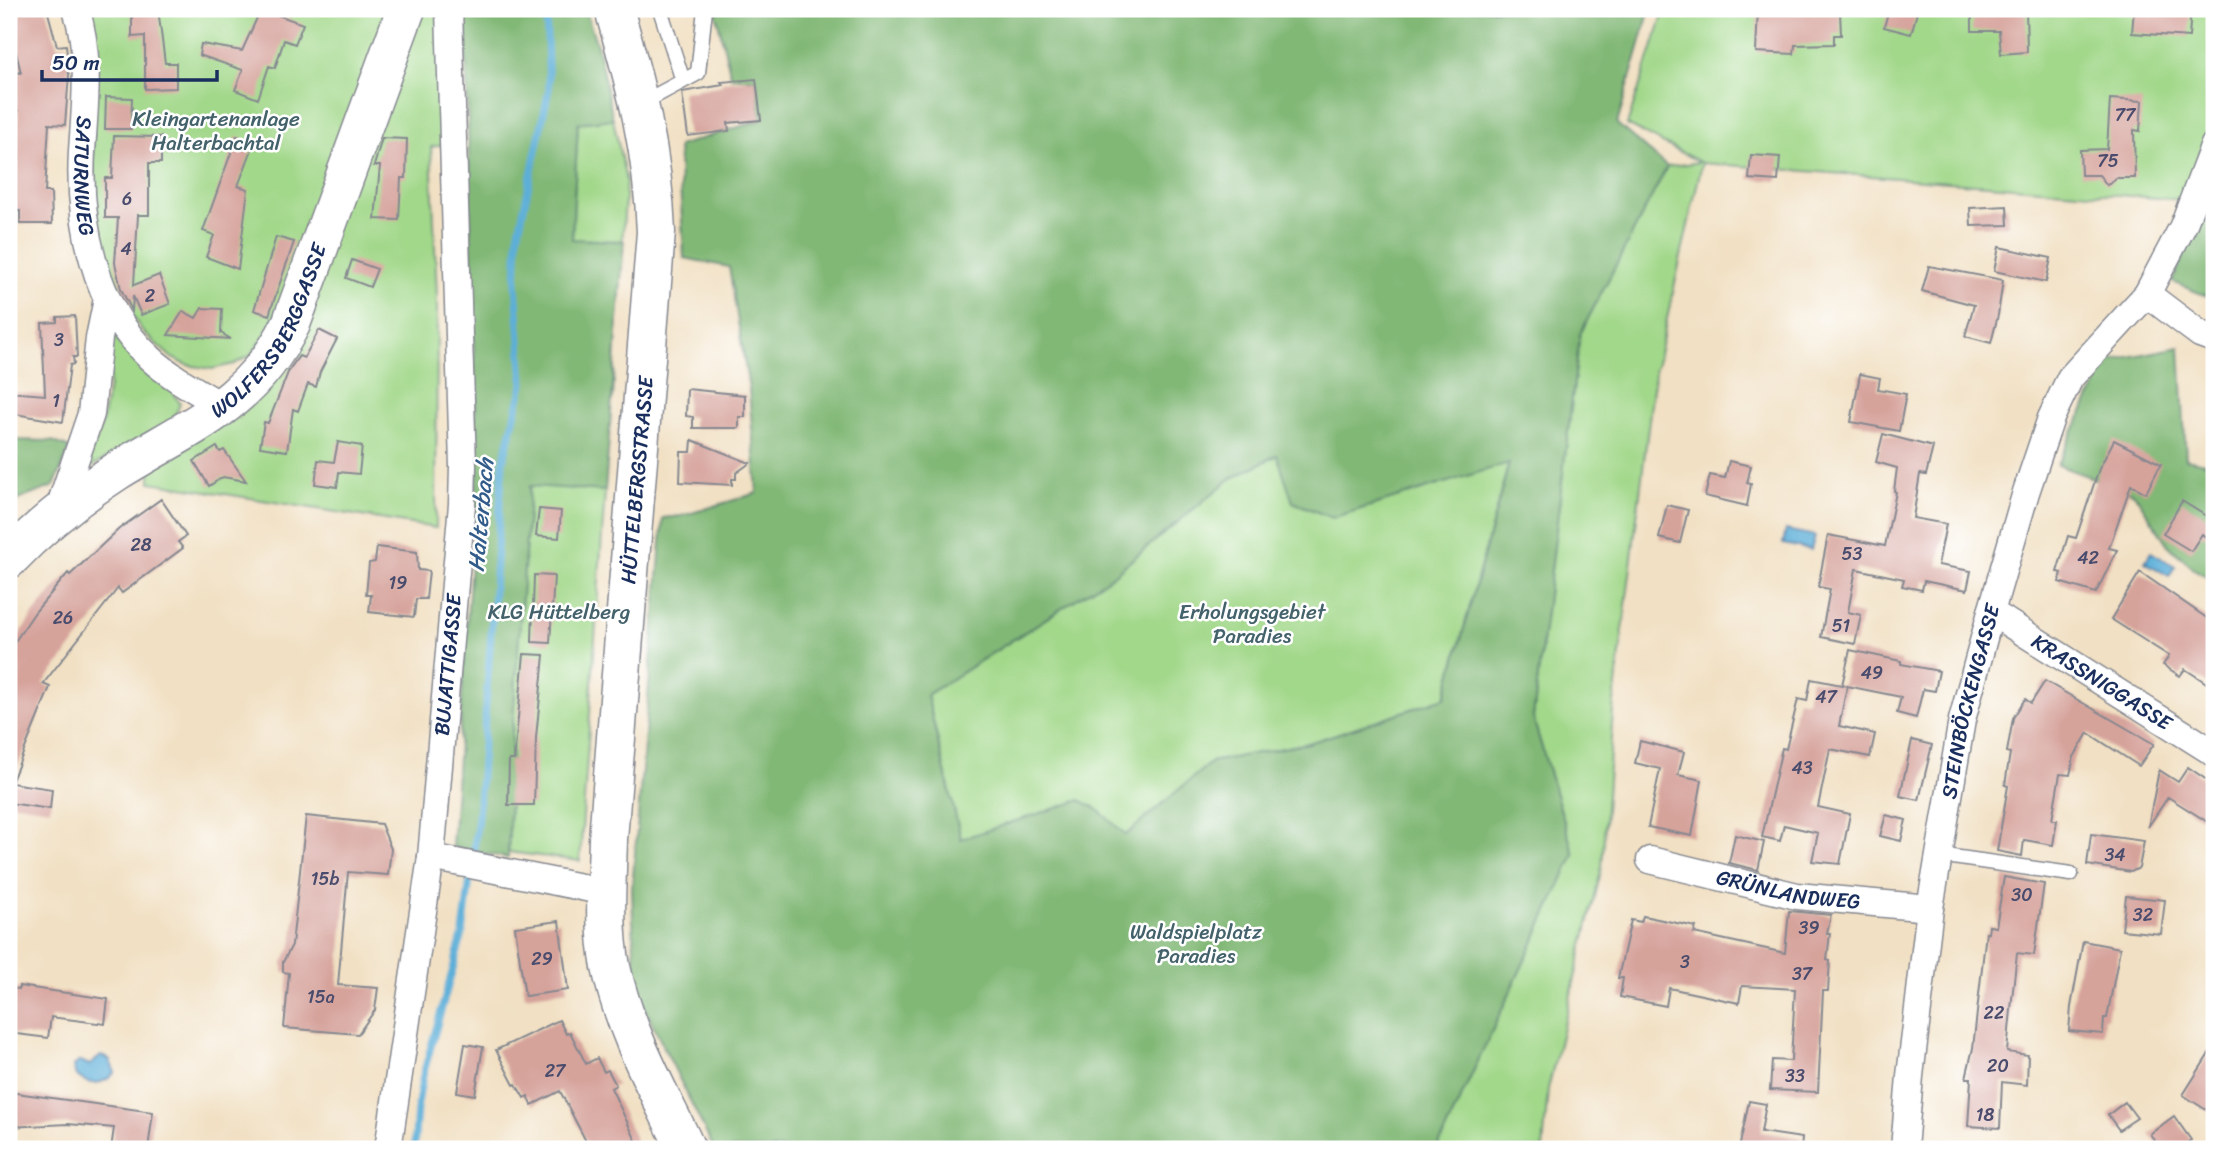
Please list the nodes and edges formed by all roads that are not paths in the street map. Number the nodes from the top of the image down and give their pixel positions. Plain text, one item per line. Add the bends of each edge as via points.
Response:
1 (76, 9) edge
2 (406, 9) edge
3 (449, 9) edge
4 (614, 9) edge
5 (660, 9) edge
6 (705, 9) edge
7 (683, 81) junction
8 (640, 104) junction
9 (2214, 145) edge
10 (2147, 294) junction
11 (107, 299) junction
12 (2214, 339) edge
13 (224, 407) junction
14 (57, 515) junction
15 (9, 559) edge
16 (1991, 611) junction
17 (2214, 753) edge
18 (1939, 855) junction
19 (431, 857) junction
20 (1650, 860) dead end
21 (2071, 874) dead end
22 (606, 892) junction
23 (1930, 908) junction
24 (388, 1149) edge
25 (687, 1149) edge
26 (1904, 1149) edge

1 - 11 street, SATURNWEG via 83,34 86,84 83,211
2 - 13 main road, WOLFERSBERGGASSE via 291,324 261,372
3 - 19 street, BUJATTIGASSE via 463,466
4 - 8 main road, HÜTTELBERGSTRASSE
5 - 7 lane
6 - 7 lane via 698,73
7 - 8 lane
8 - 22 main road, HÜTTELBERGSTRASSE via 652,163 656,232
9 - 10 street, STEINBÖCKENGASSE via 2183,226
10 - 12 street via 2200,334
10 - 16 street, STEINBÖCKENGASSE via 2070,378 2051,418
11 - 13 street, SATURNWEG via 149,357
11 - 14 street, SATURNWEG via 91,414
13 - 14 main road, WOLFERSBERGGASSE via 118,471
14 - 15 main road, WOLFERSBERGGASSE
16 - 17 street, KRASSNIGGASSE
16 - 18 street, STEINBÖCKENGASSE via 1962,720
18 - 21 lane
18 - 23 street, STEINBÖCKENGASSE
19 - 22 street
19 - 24 street, BUJATTIGASSE
20 - 23 street, GRÜNLANDWEG via 1797,896
22 - 25 main road, HÜTTELBERGSTRASSE via 611,965 623,1010
23 - 26 street, STEINBÖCKENGASSE

